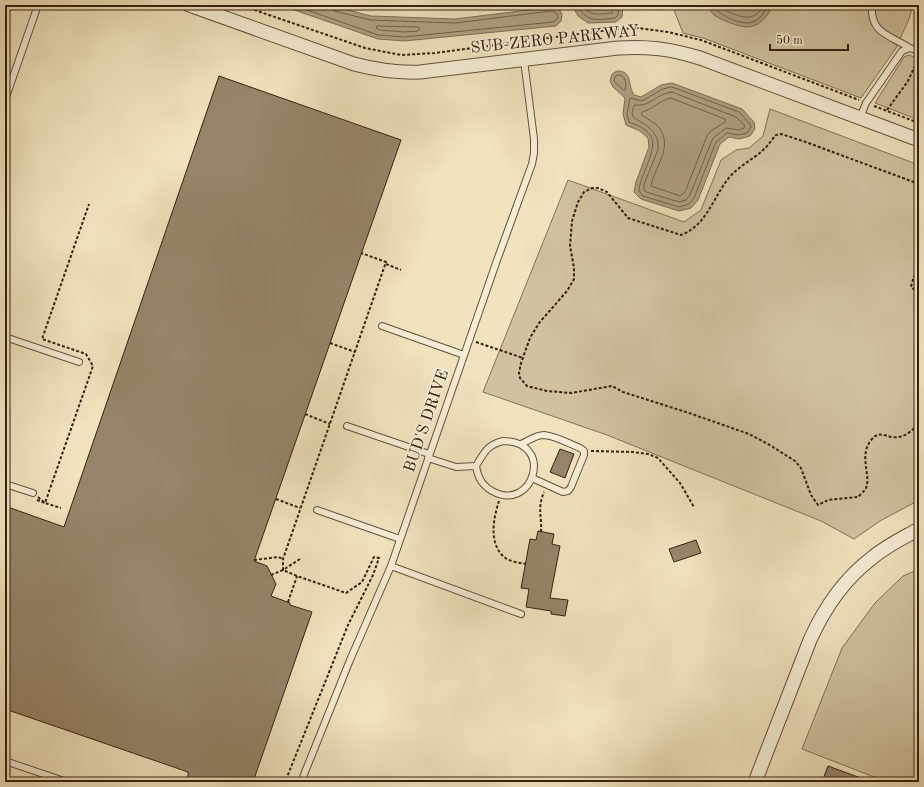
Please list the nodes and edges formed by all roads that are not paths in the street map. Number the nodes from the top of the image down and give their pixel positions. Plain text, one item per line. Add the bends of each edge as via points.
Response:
1 (38, 5) edge
2 (189, 5) edge
3 (872, 5) edge
4 (910, 48) junction
5 (919, 51) edge
6 (524, 60) junction
7 (5, 100) edge
8 (860, 118) junction
9 (919, 140) edge
10 (382, 326) dead end
11 (5, 337) edge
12 (464, 355) junction
13 (79, 362) dead end
14 (347, 426) dead end
15 (520, 444) junction
16 (428, 456) junction
17 (476, 466) junction
18 (532, 478) junction
19 (5, 484) edge
20 (32, 496) road end
21 (317, 510) dead end
22 (919, 529) edge
23 (400, 539) junction
24 (390, 566) junction
25 (521, 614) dead end
26 (5, 761) edge
27 (67, 782) edge
28 (301, 782) edge
29 (756, 782) edge

1 - 7 lane
2 - 6 street, SUB-ZERO PARKWAY via 376,70 420,72
3 - 4 lane via 875,25 885,35
4 - 5 lane
4 - 8 lane via 902,51 866,103
6 - 8 street, SUB-ZERO PARKWAY via 639,46 660,48 700,58
6 - 12 lane, BUD'S DRIVE via 534,139 532,164
8 - 9 street, SUB-ZERO PARKWAY
10 - 12 lane
11 - 13 lane
12 - 16 lane, BUD'S DRIVE
14 - 16 lane
15 - 17 lane via 503,440 494,443
15 - 18 lane via 532,457 535,466
15 - 18 lane via 544,435 584,451 568,491 564,492
16 - 17 lane via 456,467
16 - 23 lane, BUD'S DRIVE
17 - 18 lane via 483,484 498,494 516,494 524,490
19 - 20 lane
21 - 23 lane
22 - 29 street via 890,545 854,573 819,619
23 - 24 lane, BUD'S DRIVE
24 - 25 lane
24 - 28 lane, BUD'S DRIVE
26 - 27 lane

